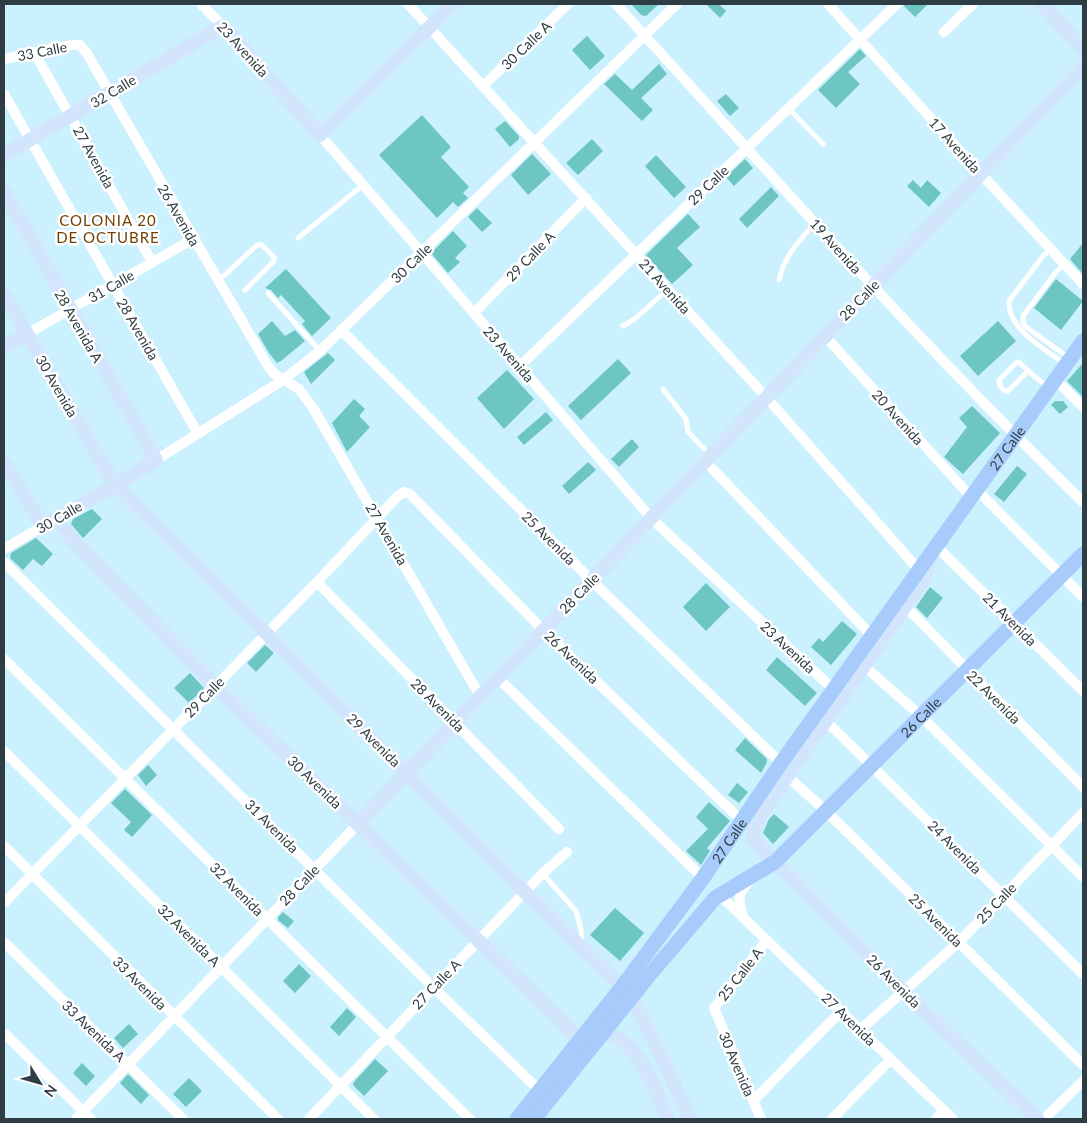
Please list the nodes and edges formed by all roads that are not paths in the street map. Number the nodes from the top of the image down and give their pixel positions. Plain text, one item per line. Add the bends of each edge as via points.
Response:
1 (201, 4) edge
2 (408, 4) edge
3 (453, 4) edge
4 (568, 4) edge
5 (616, 4) edge
6 (677, 4) edge
7 (828, 4) edge
8 (897, 4) edge
9 (973, 4) edge
10 (1042, 4) edge
11 (223, 26) junction
12 (430, 27) junction
13 (944, 32) dead end
14 (645, 35) junction
15 (860, 40) junction
16 (80, 45) joint
17 (1083, 49) edge
18 (34, 52) junction
19 (4, 60) edge
20 (1083, 67) edge
21 (483, 86) junction
22 (109, 93) junction
23 (4, 94) edge
24 (788, 108) junction
25 (71, 116) junction
26 (320, 135) junction
27 (31, 140) junction
28 (535, 142) junction
29 (824, 144) dead end
30 (747, 148) junction
31 (4, 155) edge
32 (981, 174) junction
33 (363, 185) junction
34 (4, 191) edge
35 (586, 198) junction
36 (815, 223) junction
37 (298, 238) dead end
38 (193, 239) junction
39 (1051, 249) junction
40 (421, 252) junction
41 (636, 254) junction
42 (152, 262) junction
43 (1064, 264) junction
44 (217, 280) junction
45 (779, 280) dead end
46 (1083, 284) edge
47 (113, 285) junction
48 (873, 286) junction
49 (668, 289) junction
50 (245, 290) dead end
51 (268, 293) dead end
52 (4, 294) edge
53 (70, 310) junction
54 (474, 313) junction
55 (623, 326) dead end
56 (341, 330) junction
57 (27, 334) junction
58 (825, 336) junction
59 (1083, 341) edge
60 (4, 347) edge
61 (320, 350) junction
62 (1068, 362) junction
63 (520, 366) junction
64 (1028, 371) junction
65 (283, 380) junction
66 (1053, 384) junction
67 (663, 389) dead end
68 (766, 397) junction
69 (1083, 407) edge
70 (198, 434) junction
71 (1015, 436) junction
72 (708, 458) junction
73 (156, 460) junction
74 (4, 462) edge
75 (113, 482) junction
76 (404, 492) joint
77 (974, 494) junction
78 (1083, 502) edge
79 (651, 518) junction
80 (56, 519) junction
81 (378, 519) junction
82 (42, 526) junction
83 (4, 549) edge
84 (934, 551) junction
85 (1083, 554) edge
86 (4, 562) edge
87 (920, 570) junction
88 (1062, 575) junction
89 (591, 580) junction
90 (317, 582) junction
91 (1083, 597) edge
92 (905, 606) junction
93 (1014, 622) junction
94 (543, 630) junction
95 (267, 634) junction
96 (872, 636) junction
97 (4, 659) edge
98 (864, 666) junction
99 (966, 670) junction
100 (498, 678) junction
101 (215, 686) junction
102 (834, 690) junction
103 (1083, 691) edge
104 (480, 696) junction
105 (921, 716) junction
106 (826, 721) junction
107 (455, 722) junction
108 (173, 729) junction
109 (4, 751) edge
110 (872, 765) junction
111 (784, 770) junction
112 (407, 773) junction
113 (125, 778) junction
114 (1083, 787) edge
115 (826, 811) junction
116 (1083, 813) edge
117 (742, 821) junction
118 (358, 824) junction
119 (79, 826) junction
120 (559, 829) dead end
121 (753, 839) joint
122 (1052, 845) junction
123 (4, 846) edge
124 (567, 852) dead end
125 (775, 862) junction
126 (315, 869) junction
127 (543, 873) junction
128 (32, 874) junction
129 (754, 876) junction
130 (1083, 877) edge
131 (703, 878) junction
132 (525, 892) junction
133 (1004, 895) junction
134 (715, 898) junction
135 (4, 903) edge
136 (267, 919) junction
137 (744, 919) junction
138 (767, 940) junction
139 (478, 941) junction
140 (4, 942) edge
141 (959, 942) junction
142 (582, 947) junction
143 (222, 967) junction
144 (1083, 974) edge
145 (433, 987) junction
146 (627, 992) junction
147 (904, 992) junction
148 (714, 1008) joint
149 (841, 1011) junction
150 (174, 1017) junction
151 (860, 1030) junction
152 (4, 1033) edge
153 (603, 1033) junction
154 (385, 1037) junction
155 (580, 1039) junction
156 (891, 1059) junction
157 (128, 1065) junction
158 (1083, 1065) edge
159 (1083, 1080) edge
160 (339, 1086) junction
161 (540, 1091) junction
162 (753, 1101) junction
163 (944, 1110) junction
164 (83, 1117) edge
165 (183, 1119) edge
166 (278, 1119) edge
167 (308, 1119) edge
168 (374, 1119) edge
169 (470, 1119) edge
170 (517, 1119) edge
171 (534, 1119) edge
172 (668, 1119) edge
173 (690, 1119) edge
174 (761, 1119) edge
175 (832, 1119) edge
176 (936, 1119) edge
177 (953, 1119) edge
178 (1038, 1119) edge
179 (1044, 1119) edge

1 - 11 street, 23 Avenida
2 - 12 street, 21 Avenida
3 - 12 street
4 - 21 street, 30 Calle A
5 - 14 street, 19 Avenida
6 - 14 street, 30 Calle
7 - 15 street, 17 Avenida
8 - 15 street, 29 Calle
9 - 13 street
10 - 17 street
11 - 22 street, 32 Calle
11 - 26 street, 23 Avenida
12 - 21 street, 21 Avenida
12 - 26 street
14 - 28 street, 30 Calle
14 - 30 street, 19 Avenida
15 - 24 street, 29 Calle
15 - 32 street, 17 Avenida
16 - 18 street, 33 Calle
16 - 22 street, 26 Avenida
18 - 19 street, 33 Calle
18 - 25 street, 27 Avenida
20 - 32 street, 28 Calle
21 - 28 street, 21 Avenida
22 - 25 street, 32 Calle
22 - 38 street, 26 Avenida
23 - 27 street, 28 Avenida
24 - 29 lane
24 - 30 street, 29 Calle
25 - 27 street, 32 Calle
25 - 42 street, 27 Avenida
26 - 33 street, 23 Avenida
27 - 31 street, 32 Calle
27 - 47 street, 28 Avenida
28 - 35 street, 21 Avenida
28 - 40 street, 30 Calle
30 - 36 street, 19 Avenida
30 - 41 street, 29 Calle
32 - 39 street, 17 Avenida
32 - 48 street, 28 Calle
33 - 37 lane
33 - 40 street, 23 Avenida
34 - 53 street, 28 Avenida A
35 - 41 street, 21 Avenida
35 - 54 street, 29 Calle A
36 - 45 lane via 789,252
36 - 48 street, 19 Avenida
38 - 42 street, 31 Calle
38 - 44 street, 26 Avenida
39 - 43 street, 17 Avenida
39 - 62 lane via 1009,300 1008,308 1018,327
40 - 54 street, 23 Avenida
40 - 56 street, 30 Calle
41 - 49 street, 21 Avenida
41 - 63 street, 29 Calle
42 - 47 street, 31 Calle
43 - 46 street, 17 Avenida
43 - 62 lane via 1022,320
44 - 50 lane via 257,245 262,245 274,257 274,262
44 - 65 street, 26 Avenida via 268,366
47 - 53 street, 31 Calle
47 - 70 street, 28 Avenida
48 - 58 street, 28 Calle
48 - 71 street, 19 Avenida
49 - 55 lane
49 - 68 street, 21 Avenida
51 - 61 lane
52 - 57 street, 30 Avenida
53 - 57 street, 31 Calle
53 - 73 street, 28 Avenida A
54 - 63 street, 23 Avenida
56 - 61 street, 30 Calle
56 - 89 street, 25 Avenida
57 - 60 street, 31 Calle
57 - 75 street, 30 Avenida
58 - 68 street, 28 Calle
58 - 77 street, 20 Avenida
59 - 62 main road, 27 Calle
61 - 65 street, 30 Calle
62 - 66 main road, 27 Calle
63 - 79 street, 23 Avenida
64 - 64 lane via 1016,363 999,380 1000,386 1008,391
64 - 66 lane via 1037,380
65 - 70 street, 30 Calle
65 - 81 street, 27 Avenida via 305,396
66 - 69 street
66 - 71 main road, 27 Calle
67 - 72 lane via 686,419 688,432
68 - 72 street, 28 Calle
68 - 87 street, 21 Avenida
70 - 73 street, 30 Calle
71 - 77 main road, 27 Calle
71 - 78 street, 19 Avenida
72 - 79 street, 28 Calle
72 - 96 street
73 - 75 street, 30 Calle
74 - 82 street
75 - 80 street, 30 Calle
75 - 95 street, 29 Avenida
76 - 81 street, 29 Calle
76 - 94 street, 26 Avenida via 410,494
77 - 84 main road, 27 Calle
77 - 88 street, 20 Avenida
79 - 89 street, 28 Calle
79 - 102 street, 23 Avenida
80 - 82 street, 30 Calle
80 - 101 street, 30 Avenida
81 - 90 street, 29 Calle
81 - 104 street, 27 Avenida
82 - 83 street, 30 Calle
84 - 87 main road, 27 Calle
84 - 92 street, 27 Calle via 925,578
84 - 93 street, 21 Avenida
85 - 88 main road, 26 Calle
86 - 108 street, 31 Avenida
87 - 96 main road, 27 Calle
88 - 91 street, 20 Avenida
88 - 93 main road, 26 Calle
89 - 94 street, 28 Calle
89 - 111 street, 25 Avenida
90 - 95 street, 29 Calle
90 - 107 street, 28 Avenida
92 - 98 street, 27 Calle
92 - 99 street, 22 Avenida
93 - 99 main road, 26 Calle
93 - 103 street, 21 Avenida
94 - 100 street, 28 Calle
94 - 117 street, 26 Avenida
95 - 101 street, 29 Calle
95 - 112 street, 29 Avenida
96 - 102 main road, 27 Calle
97 - 113 street, 32 Avenida
98 - 105 street
98 - 106 street, 27 Calle
99 - 105 main road, 26 Calle
99 - 114 street, 22 Avenida
100 - 104 street, 28 Calle
100 - 131 street
101 - 108 street, 29 Calle
101 - 118 street, 30 Avenida
102 - 111 main road, 27 Calle
104 - 107 street, 28 Calle
105 - 110 main road, 26 Calle
105 - 122 street
106 - 110 street, 24 Avenida
106 - 111 street, 27 Calle
107 - 112 street, 28 Calle
107 - 120 street, 28 Avenida
108 - 113 street, 29 Calle
108 - 126 street, 31 Avenida
109 - 119 street, 32 Avenida A
110 - 115 main road, 26 Calle
110 - 133 street, 24 Avenida
111 - 115 street, 25 Avenida
111 - 117 main road, 27 Calle
111 - 121 street, 27 Calle via 758,819
112 - 118 street, 28 Calle
112 - 132 street, 29 Avenida
113 - 119 street, 29 Calle
113 - 136 street, 32 Avenida
115 - 125 main road, 26 Calle
115 - 141 street, 25 Avenida
116 - 122 street, 25 Calle
117 - 131 main road, 27 Calle
118 - 126 street, 28 Calle
118 - 139 street, 30 Avenida
119 - 128 street, 29 Calle
119 - 143 street, 32 Avenida A
121 - 125 street, 26 Avenida
122 - 130 street
122 - 133 street, 25 Calle
123 - 128 street, 33 Avenida
124 - 127 street, 27 Calle A
125 - 129 main road, 26 Calle
125 - 147 street, 26 Avenida
126 - 136 street, 28 Calle
126 - 145 street, 31 Avenida
127 - 132 street, 27 Calle A
127 - 142 lane via 576,911
128 - 135 street, 29 Calle
128 - 150 street, 33 Avenida
129 - 134 main road, 27 Calle
129 - 137 street via 739,897
131 - 146 main road, 27 Calle
132 - 139 street, 27 Calle A
132 - 142 street, 29 Avenida
133 - 141 street, 25 Calle
133 - 144 street, 24 Avenida
134 - 137 street, 27 Avenida via 723,899
134 - 146 main road, 27 Calle
136 - 143 street, 28 Calle
136 - 154 street, 32 Avenida
137 - 138 street, 27 Avenida
138 - 148 street, 25 Calle A
138 - 149 street, 27 Avenida
139 - 145 street, 27 Calle A
139 - 155 street, 30 Avenida
140 - 157 street, 33 Avenida A
141 - 147 street, 25 Calle
141 - 158 street, 25 Avenida
142 - 146 street, 29 Avenida
143 - 150 street, 28 Calle
143 - 160 street, 32 Avenida A
145 - 154 street, 27 Calle A
145 - 161 street, 31 Avenida
146 - 153 main road, 27 Calle
146 - 155 main road, 27 Calle
146 - 173 street, 29 Avenida
147 - 151 street, 25 Calle
147 - 178 street, 26 Avenida
148 - 162 street, 30 Avenida
149 - 151 street, 27 Avenida
149 - 162 street
150 - 157 street, 28 Calle
150 - 166 street, 33 Avenida
151 - 156 street, 27 Avenida
152 - 164 street
153 - 155 street
153 - 171 main road, 27 Calle
153 - 172 street via 621,1040 634,1050
154 - 160 street, 27 Calle A
154 - 169 street, 32 Avenida
155 - 161 main road, 27 Calle
156 - 163 street, 27 Avenida
156 - 175 street
157 - 164 street, 28 Calle
157 - 165 street, 33 Avenida A
159 - 179 street
160 - 167 street, 27 Calle A
160 - 168 street, 32 Avenida A
161 - 170 main road, 27 Calle
162 - 174 street, 30 Avenida
163 - 176 street
163 - 177 street, 27 Avenida

